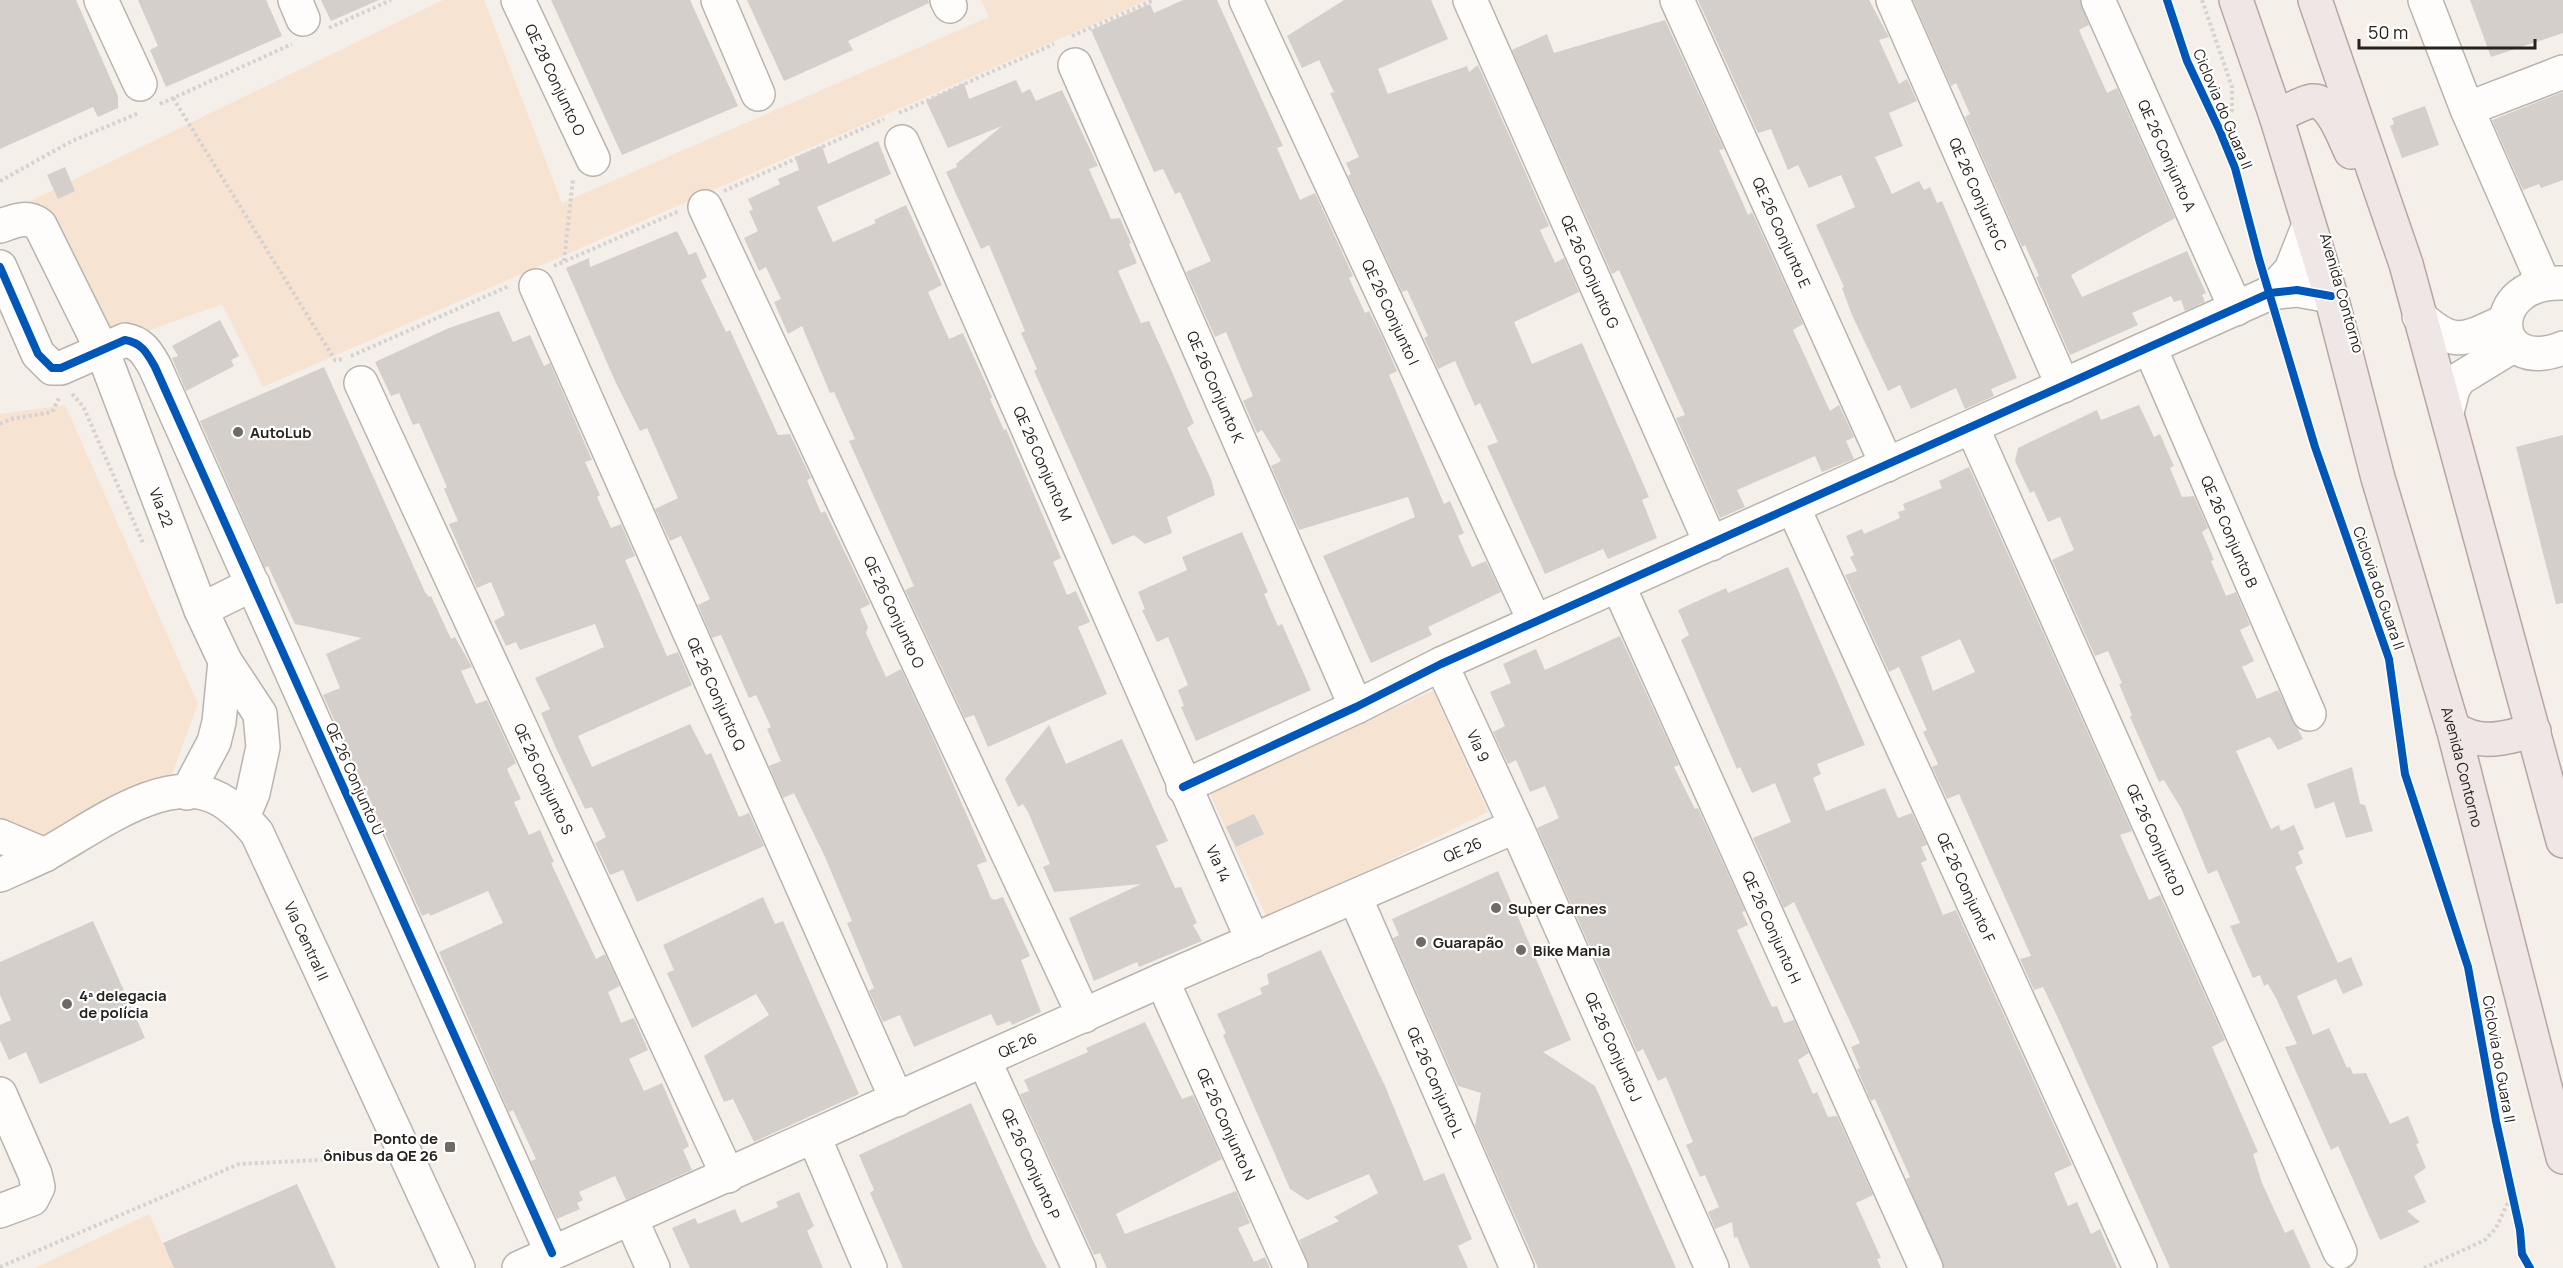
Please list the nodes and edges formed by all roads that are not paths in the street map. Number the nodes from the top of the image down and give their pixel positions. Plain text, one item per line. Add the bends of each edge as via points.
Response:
1 (101, 0) edge
2 (518, 0) edge
3 (718, 0) edge
4 (1246, 0) edge
5 (1470, 0) edge
6 (1677, 0) edge
7 (1893, 0) edge
8 (2098, 0) edge
9 (2236, 0) edge
10 (2315, 0) edge
11 (2426, 0) edge
12 (1075, 65) dead end
13 (2563, 72) edge
14 (758, 94) dead end
15 (145, 101) road end
16 (2467, 109) junction
17 (2276, 116) junction
18 (902, 142) dead end
19 (583, 167) road end
20 (2377, 178) junction
21 (701, 203) road end
22 (0, 226) edge
23 (2308, 227) junction
24 (0, 267) edge
25 (533, 279) road end
26 (2553, 282) edge
27 (2270, 293) junction
28 (2331, 296) junction
29 (2236, 309) junction
30 (2419, 316) junction
31 (2508, 334) junction
32 (108, 346) junction
33 (2150, 348) junction
34 (2563, 348) edge
35 (361, 383) dead end
36 (2063, 386) junction
37 (2447, 412) junction
38 (1972, 427) junction
39 (1887, 465) junction
40 (1793, 507) junction
41 (1711, 544) junction
42 (253, 584) junction
43 (1618, 585) junction
44 (201, 610) junction
45 (1535, 622) junction
46 (225, 661) junction
47 (1441, 664) junction
48 (1356, 707) junction
49 (2309, 714) dead end
50 (2452, 728) junction
51 (2534, 731) junction
52 (1183, 787) junction
53 (187, 793) junction
54 (243, 817) junction
55 (1516, 826) junction
56 (0, 836) edge
57 (2563, 841) edge
58 (45, 855) junction
59 (0, 875) edge
60 (1355, 897) junction
61 (1253, 941) junction
62 (1162, 980) junction
63 (1084, 1016) junction
64 (984, 1060) junction
65 (0, 1094) edge
66 (897, 1100) junction
67 (814, 1137) junction
68 (2563, 1157) edge
69 (728, 1176) junction
70 (0, 1211) edge
71 (631, 1220) junction
72 (2340, 1252) dead end
73 (552, 1253) junction
74 (458, 1268) edge
75 (519, 1268) edge
76 (653, 1268) edge
77 (870, 1268) edge
78 (1079, 1268) edge
79 (1291, 1268) edge
80 (1517, 1268) edge
81 (1712, 1268) edge
82 (1926, 1268) edge
83 (2140, 1268) edge

1 - 15 street
2 - 19 street, QE 28 Conjunto O
3 - 14 street
4 - 45 street, QE 26 Conjunto I
5 - 41 street, QE 26 Conjunto G
6 - 39 street, QE 26 Conjunto E
7 - 36 street, QE 26 Conjunto C
8 - 29 street, QE 26 Conjunto A
9 - 17 main road, Avenida Contorno
10 - 20 main road
11 - 16 street
12 - 48 street, QE 26 Conjunto K
13 - 16 street
16 - 26 street
17 - 20 main road via 2313,101 2322,104 2334,116 2354,159
17 - 23 main road, Avenida Contorno
18 - 52 street, QE 26 Conjunto M
20 - 30 main road
21 - 63 street, QE 26 Conjunto O
22 - 32 street, Via 22 via 25,219 40,225
23 - 27 street via 2291,270
23 - 28 main road, Avenida Contorno
24 - 32 street via 45,363 61,368
25 - 66 street, QE 26 Conjunto Q
26 - 31 street via 2515,297
27 - 28 street via 2297,291
27 - 29 street
28 - 50 main road, Avenida Contorno via 2378,478
29 - 33 street
30 - 31 street via 2443,336 2456,340
30 - 37 main road
31 - 34 street via 2538,354
31 - 37 street via 2459,379
32 - 42 street, QE 26 Conjunto U via 135,342 144,348
32 - 44 street, Via 22
33 - 36 street
33 - 49 street, QE 26 Conjunto B
35 - 69 street, QE 26 Conjunto S
36 - 38 street
37 - 51 main road
38 - 39 street
38 - 72 street, QE 26 Conjunto D
39 - 40 street
40 - 41 street
40 - 83 street, QE 26 Conjunto F
41 - 43 street
42 - 44 street
42 - 73 street, QE 26 Conjunto U
43 - 45 street
43 - 82 street, QE 26 Conjunto H
44 - 46 street, Via 22
45 - 47 street
46 - 53 street via 219,722
46 - 54 street, Via 22 via 260,714 263,747 253,794
47 - 48 street
47 - 55 street, Via 9
48 - 52 street
50 - 51 main road via 2466,737 2484,740
50 - 68 main road, Avenida Contorno
51 - 57 main road
52 - 61 street, Via 14
53 - 54 street, Via Central II via 218,798
53 - 58 street, Via Central II via 130,805
54 - 74 street, Via Central II via 257,833
55 - 60 street, QE 26
55 - 81 street, QE 26 Conjunto J
56 - 58 street
58 - 59 street, Via Central II
60 - 61 street, QE 26
60 - 80 street, QE 26 Conjunto L
61 - 62 street, QE 26
62 - 63 street, QE 26
62 - 79 street, QE 26 Conjunto N
63 - 64 street, QE 26
64 - 66 street, QE 26
64 - 78 street, QE 26 Conjunto P
65 - 70 street via 38,1187 32,1199
66 - 67 street, QE 26
67 - 69 street, QE 26
67 - 77 street
69 - 71 street, QE 26
71 - 73 street, QE 26
71 - 76 street
73 - 75 street, QE 26

